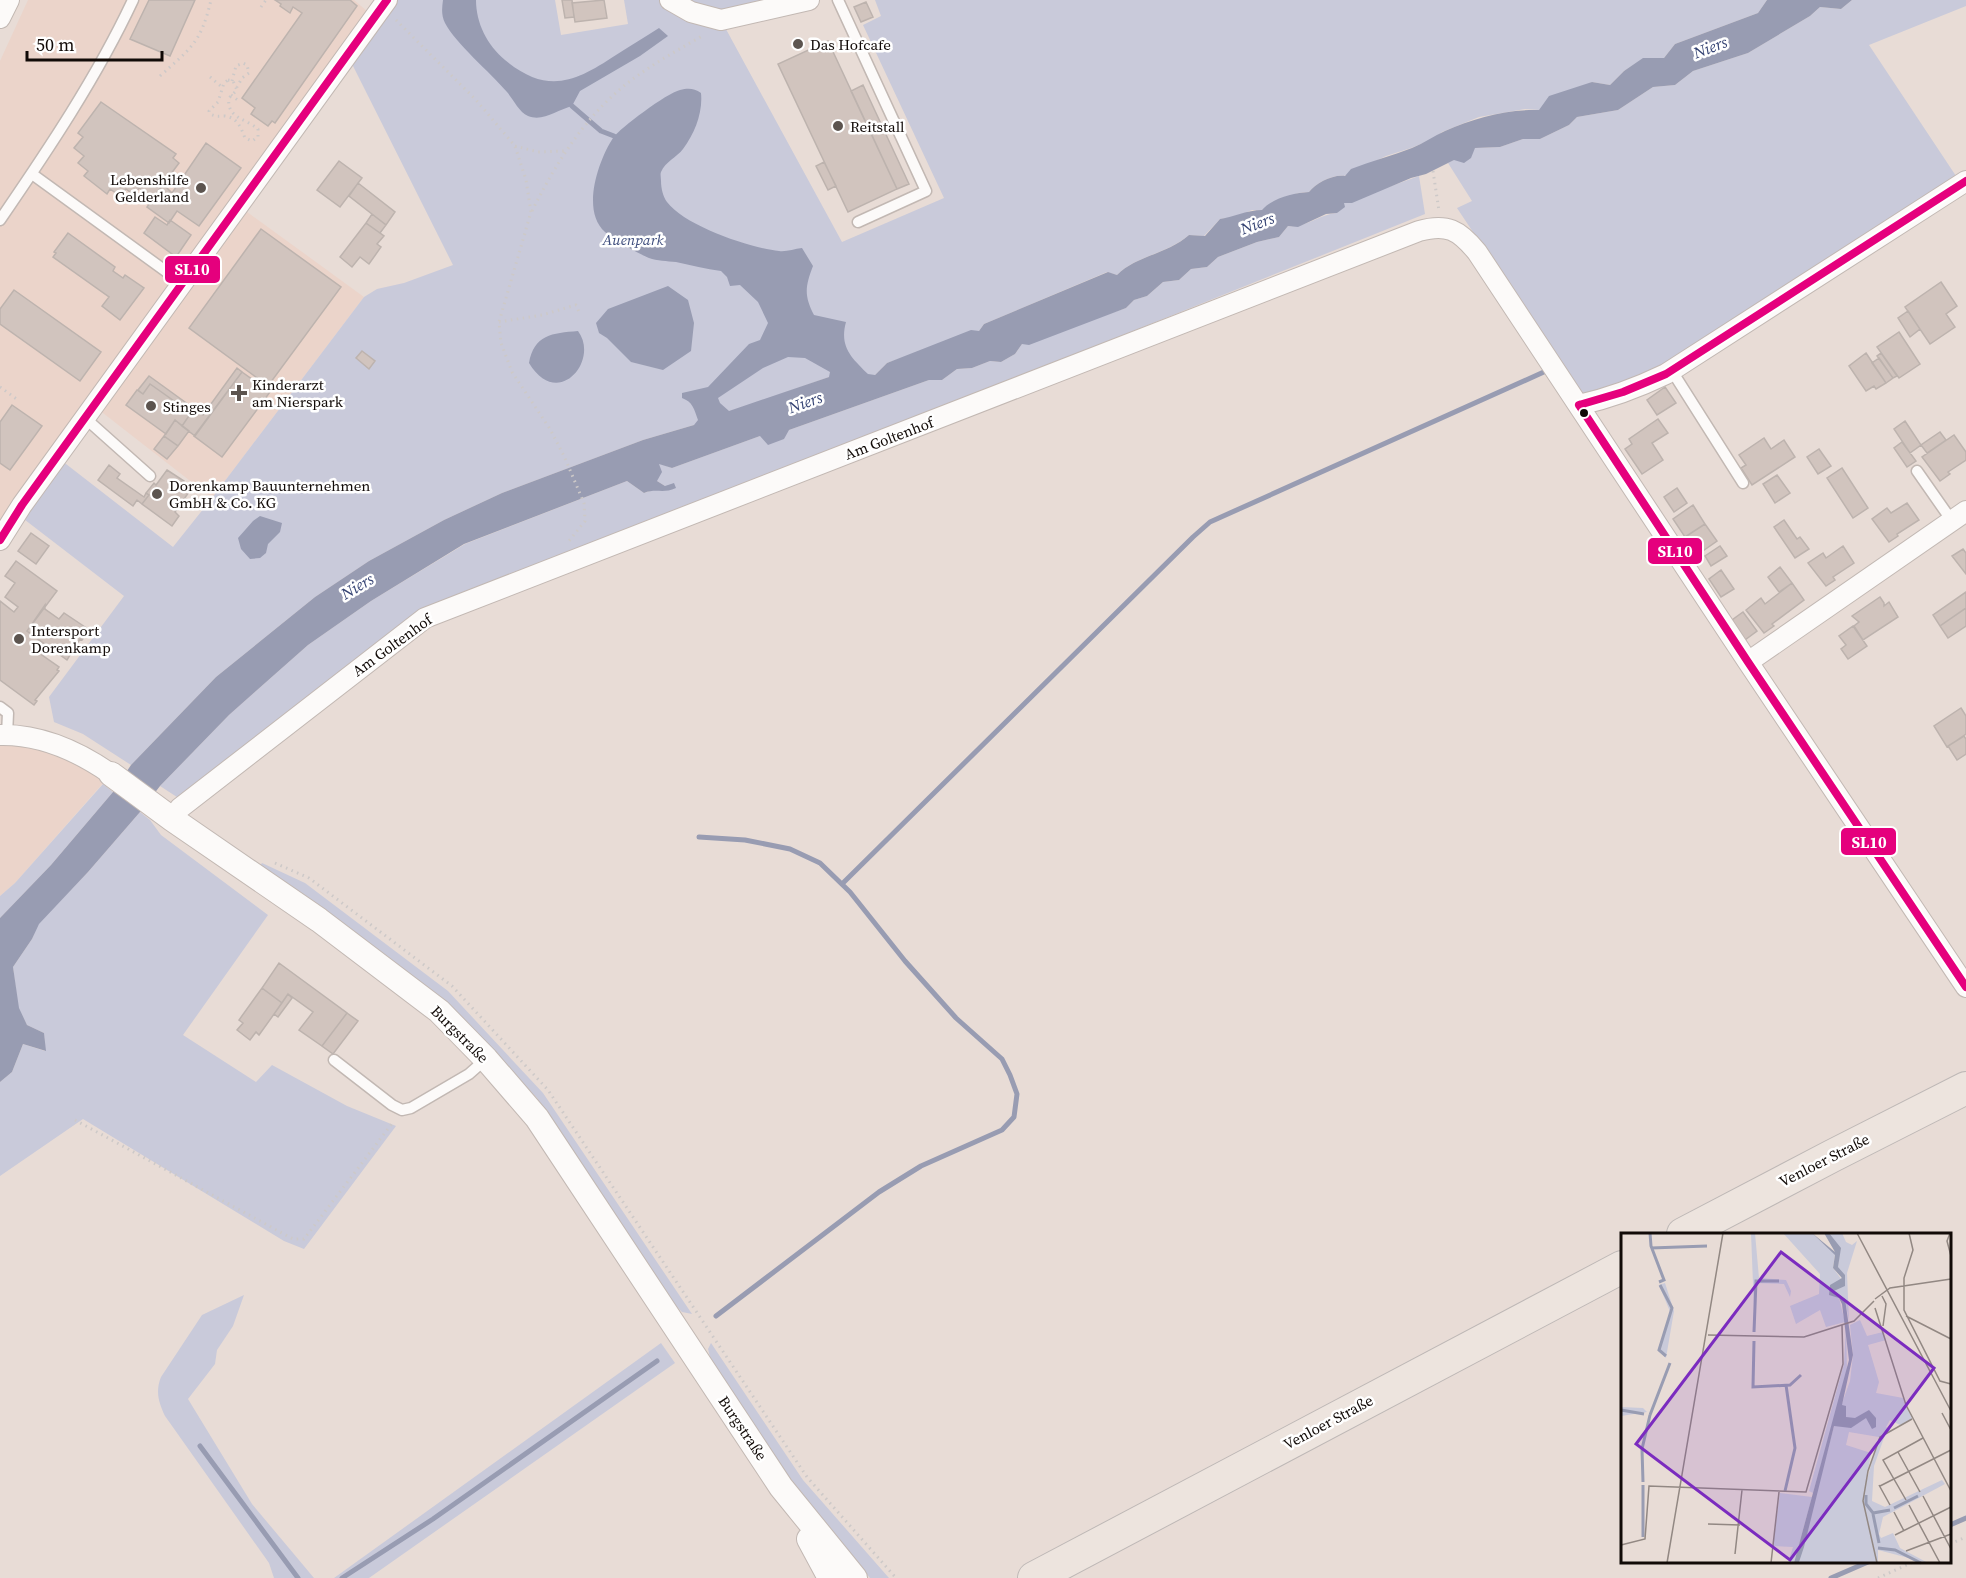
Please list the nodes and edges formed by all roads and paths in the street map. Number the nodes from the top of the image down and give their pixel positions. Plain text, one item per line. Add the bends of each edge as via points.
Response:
1 (9, 0) edge
2 (133, 0) edge
3 (211, 0) edge
4 (266, 0) edge
5 (670, 0) edge
6 (808, 0) edge
7 (838, 0) edge
8 (385, 4) edge
9 (261, 7) dead end
10 (0, 18) edge
11 (721, 20) junction
12 (160, 76) dead end
13 (210, 77) dead end
14 (232, 81) junction
15 (237, 87) junction
16 (223, 88) junction
17 (231, 95) junction
18 (239, 100) dead end
19 (252, 118) dead end
20 (239, 121) junction
21 (249, 123) junction
22 (515, 146) junction
23 (565, 152) junction
24 (1433, 171) dead end
25 (32, 174) junction
26 (1966, 181) edge
27 (531, 212) junction
28 (0, 220) edge
29 (858, 222) dead end
30 (1442, 227) junction
31 (182, 283) junction
32 (579, 312) dead end
33 (500, 322) junction
34 (1672, 371) junction
35 (2, 388) edge
36 (0, 396) edge
37 (18, 400) dead end
38 (1579, 405) junction
39 (85, 418) junction
40 (1917, 471) dead end
41 (150, 476) dead end
42 (1743, 483) dead end
43 (1959, 516) edge
44 (2, 534) edge
45 (562, 565) junction
46 (1748, 662) junction
47 (0, 707) edge
48 (4, 735) edge
49 (111, 774) joint
50 (165, 814) junction
51 (1966, 987) edge
52 (486, 1059) junction
53 (334, 1060) dead end
54 (1966, 1088) edge
55 (402, 1110) junction
56 (75, 1120) dead end
57 (1685, 1233) edge
58 (1621, 1268) edge
59 (781, 1487) junction
60 (1966, 1537) edge
61 (1951, 1544) edge
62 (1911, 1563) edge
63 (830, 1578) edge
64 (855, 1578) edge
65 (1034, 1578) edge
66 (1878, 1578) edge

1 - 10 street
2 - 25 lane
3 - 12 path via 197,40
4 - 9 path
5 - 11 street via 691,12
6 - 11 street
7 - 29 lane via 926,191
8 - 22 path
8 - 31 street
11 - 23 path via 703,36 637,76 594,114
13 - 16 path
14 - 15 path
14 - 15 path via 236,66 247,65 249,73
14 - 16 path via 228,80
15 - 17 path
16 - 20 path via 210,114
17 - 18 path
17 - 20 path via 229,108
19 - 21 path
20 - 21 path
20 - 21 path via 244,138 252,141 259,133
22 - 23 path via 538,152
22 - 27 path
23 - 27 path
24 - 30 path
25 - 28 lane
25 - 31 lane
26 - 34 street
27 - 33 path
30 - 38 street via 1460,234 1477,252
30 - 45 street, Am Goltenhof via 1419,231
31 - 39 street
32 - 33 path via 576,305
33 - 45 path via 501,343 512,372 550,429 584,503 585,521 563,552
34 - 38 street via 1638,388
34 - 42 lane
35 - 36 path
35 - 37 path
38 - 46 street
39 - 41 lane
39 - 44 street
40 - 43 lane
43 - 46 street
45 - 50 street, Am Goltenhof via 425,618 180,808
46 - 51 street
47 - 48 lane via 8,713
48 - 49 street, Burgstraße via 64,747
49 - 50 street, Burgstraße
50 - 52 street, Burgstraße via 319,920 439,1011
52 - 55 lane via 469,1074
52 - 59 street, Burgstraße via 537,1118
53 - 55 lane
54 - 57 main road, Venloer Straße
55 - 56 path via 304,1239 293,1239
58 - 65 main road, Venloer Straße
59 - 63 street, Burgstraße
59 - 64 street, Burgstraße
60 - 61 path
62 - 66 path

